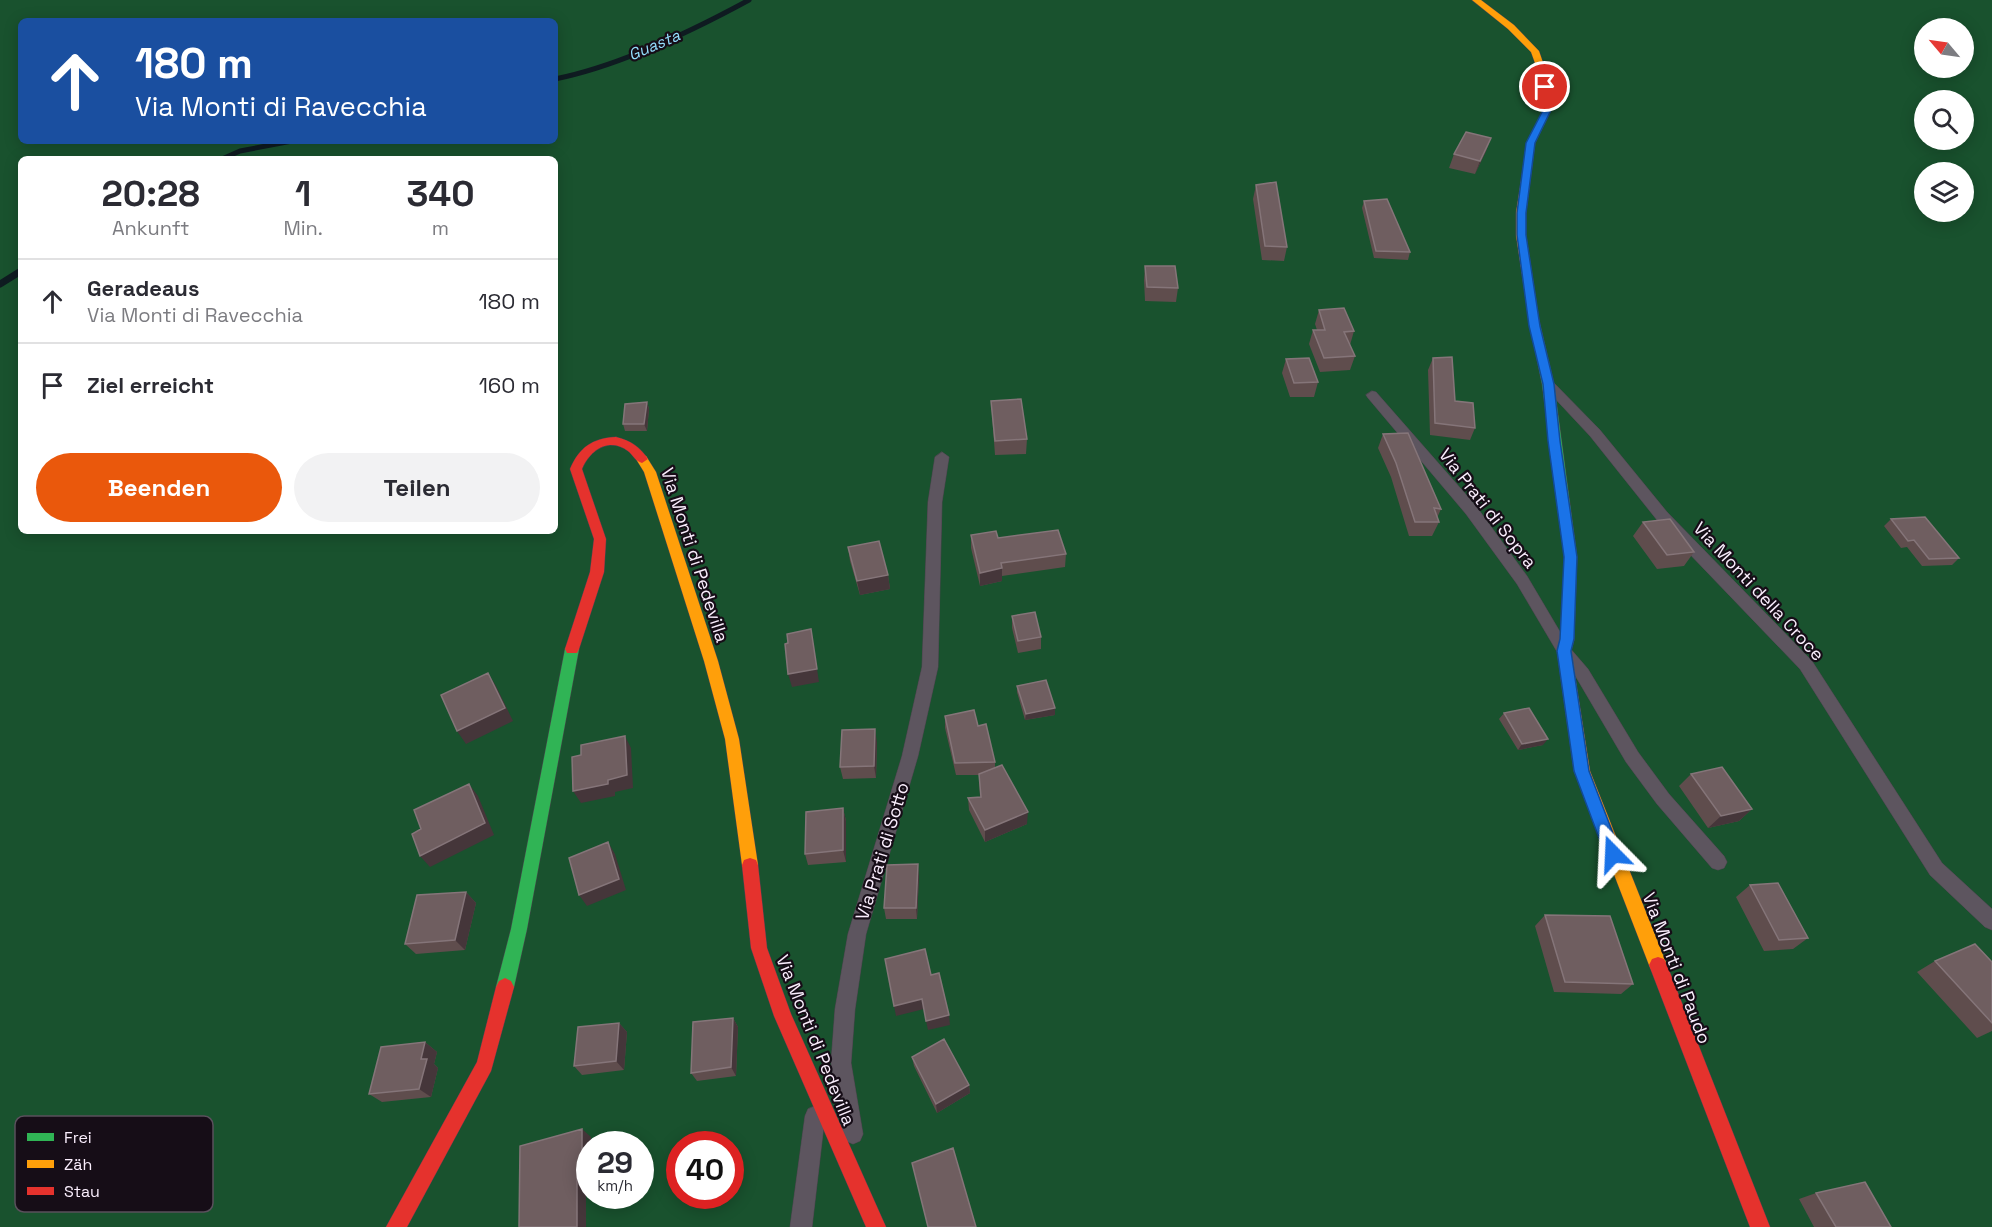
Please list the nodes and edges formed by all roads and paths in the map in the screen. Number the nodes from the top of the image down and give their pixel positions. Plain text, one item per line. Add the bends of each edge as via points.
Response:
1 (1476, 0) edge
2 (1548, 384) junction
3 (1372, 395) dead end
4 (942, 457) dead end
5 (1564, 651) junction
6 (1718, 862) dead end
7 (1992, 921) edge
8 (818, 1095) junction
9 (864, 1200) junction
10 (396, 1227) edge
11 (801, 1227) edge
12 (876, 1227) edge
13 (1760, 1227) edge

1 - 2 street, Via Monti di Paudo via 1511,27 1539,59 1547,101 1547,110 1531,143 1521,235
2 - 5 street, Via Monti di Paudo via 1571,557
2 - 7 lane, Via Monti della Croce via 1662,516 1806,665 1936,868
3 - 5 lane, Via Prati di Sopra via 1472,510 1522,579
4 - 9 lane, Via Prati di Sotto via 935,502 930,667 910,756 857,934 845,1009 841,1063
5 - 6 lane, Via Prati di Sopra via 1582,673 1632,758
5 - 13 street, Via Monti di Paudo via 1582,771
8 - 9 street, Via Monti di Pedevilla
8 - 10 street, Via Monti di Pedevilla via 783,1016 759,948 732,739 668,525 650,472 637,450 609,440 591,446 579,458 576,469 600,539 597,572 574,640 519,929 485,1065
8 - 11 lane
9 - 12 street

